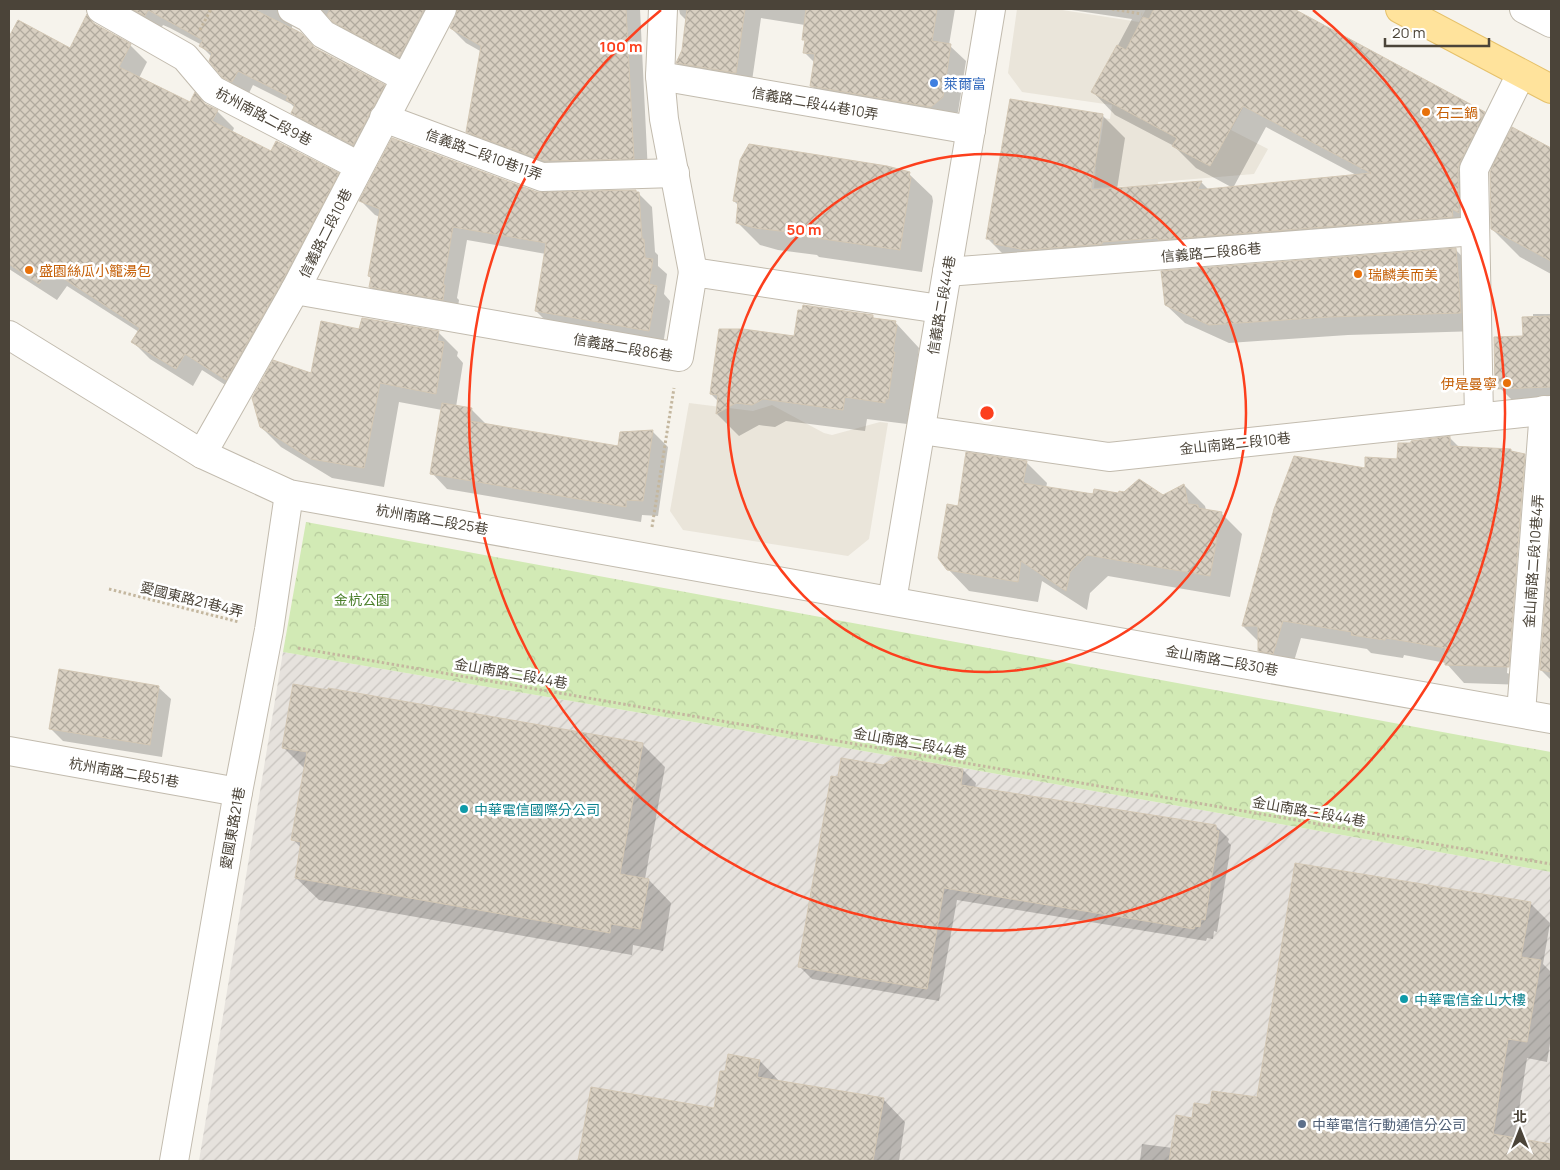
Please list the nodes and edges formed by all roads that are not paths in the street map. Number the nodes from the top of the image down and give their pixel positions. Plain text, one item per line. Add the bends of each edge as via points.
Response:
1 (101, 9) edge
2 (292, 9) edge
3 (442, 9) edge
4 (663, 9) edge
5 (991, 9) edge
6 (1400, 9) edge
7 (1524, 9) edge
8 (1551, 23) edge
9 (1521, 74) junction
10 (660, 76) junction
11 (405, 78) junction
12 (1551, 89) edge
13 (384, 118) junction
14 (971, 130) junction
15 (359, 166) junction
16 (676, 173) junction
17 (1475, 231) junction
18 (693, 272) junction
19 (947, 272) junction
20 (295, 290) junction
21 (940, 309) junction
22 (9, 335) edge
23 (1548, 410) edge
24 (1479, 417) junction
25 (921, 430) junction
26 (202, 454) junction
27 (289, 494) junction
28 (892, 601) junction
29 (1521, 713) junction
30 (1551, 718) edge
31 (9, 752) edge
32 (238, 792) junction
33 (174, 1161) edge

1 - 15 street, 杭州南路二段9巷 via 185,57 213,90
2 - 11 street via 308,18 323,34
3 - 11 street, 信義路二段10巷
4 - 10 street
5 - 14 street, 信義路二段44巷
6 - 9 main road
7 - 8 street
9 - 12 main road
9 - 17 street via 1474,169
10 - 14 street, 信義路二段44巷10弄
10 - 16 street via 664,119
11 - 13 street, 信義路二段10巷
13 - 15 street, 信義路二段10巷
13 - 16 street, 信義路二段10巷11弄 via 542,177
14 - 19 street, 信義路二段44巷
15 - 20 street, 信義路二段10巷
16 - 18 street
17 - 19 street, 信義路二段86巷
17 - 24 street
18 - 20 street, 信義路二段86巷 via 679,357
18 - 21 street
19 - 21 street, 信義路二段44巷
20 - 26 street, 信義路二段10巷
21 - 25 street, 信義路二段44巷
22 - 26 street, 杭州南路二段25巷
23 - 24 street, 金山南路二段10巷
23 - 29 street, 金山南路二段10巷4弄
24 - 25 street, 金山南路二段10巷 via 1109,457
25 - 28 street, 信義路二段44巷
26 - 27 street, 杭州南路二段25巷
27 - 28 street, 杭州南路二段25巷
27 - 32 street, 愛國東路21巷
28 - 29 street, 金山南路二段30巷
29 - 30 street, 金山南路二段30巷
31 - 32 street, 杭州南路二段51巷
32 - 33 street, 愛國東路21巷

